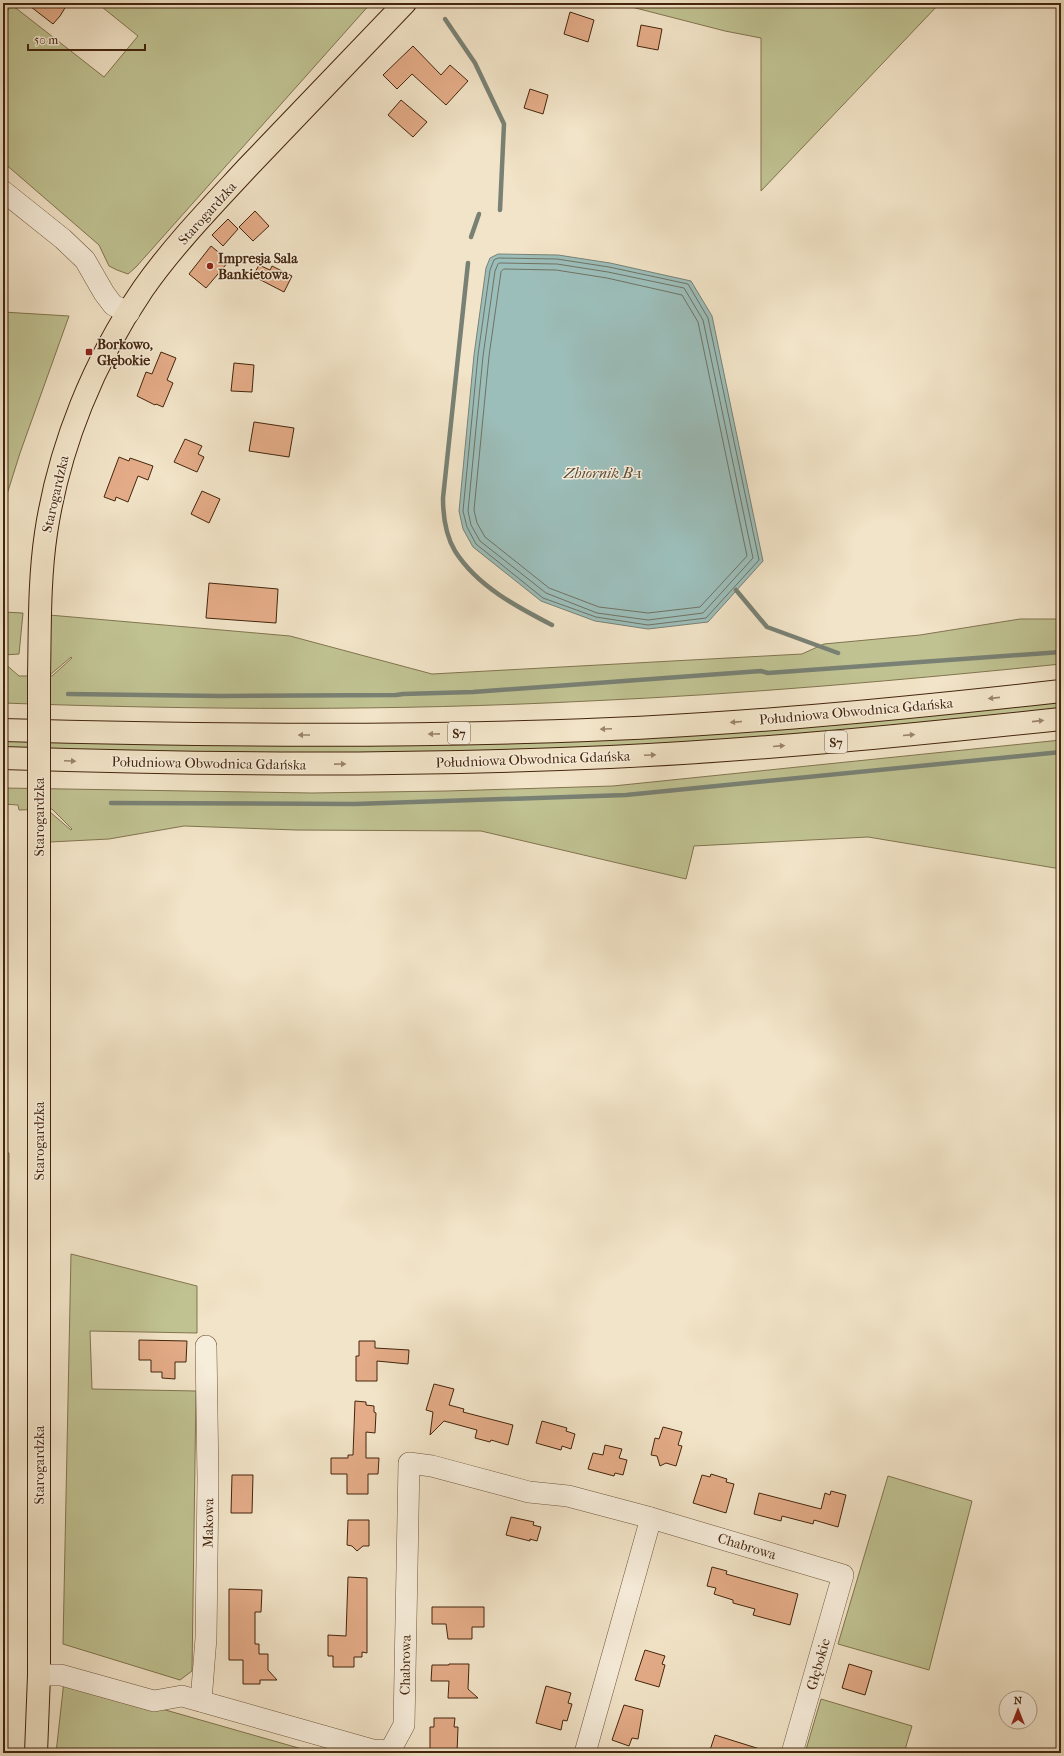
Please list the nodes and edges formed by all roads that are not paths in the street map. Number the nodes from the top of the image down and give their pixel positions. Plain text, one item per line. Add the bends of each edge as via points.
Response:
1 (404, 3) edge
2 (3, 191) edge
3 (129, 313) junction
4 (1061, 691) edge
5 (1061, 719) edge
6 (3, 730) edge
7 (3, 758) edge
8 (206, 1346) dead end
9 (651, 1518) junction
10 (843, 1575) joint
11 (39, 1675) junction
12 (201, 1701) junction
13 (36, 1753) edge
14 (585, 1753) edge
15 (792, 1753) edge

1 - 3 main road, Starogardzka via 201,218 156,271
2 - 3 street via 85,260 113,304
3 - 11 main road, Starogardzka, bridge via 89,386 68,439 54,492 41,574
4 -> 6 main road, Południowa Obwodnica Gdańska / S7 via 914,707 734,722 527,732 328,735
7 -> 5 main road, Południowa Obwodnica Gdańska / S7 via 258,764 603,757 838,742
8 - 12 street, Makowa via 206,1638
9 - 10 street, Chabrowa
9 - 12 street, Chabrowa via 568,1496 529,1492 432,1466 409,1463 404,1725 390,1751 372,1750
9 - 14 street
10 - 15 street, Głębokie
11 - 12 street, Chabrowa via 61,1675 154,1701 182,1696
11 - 13 main road, Starogardzka

